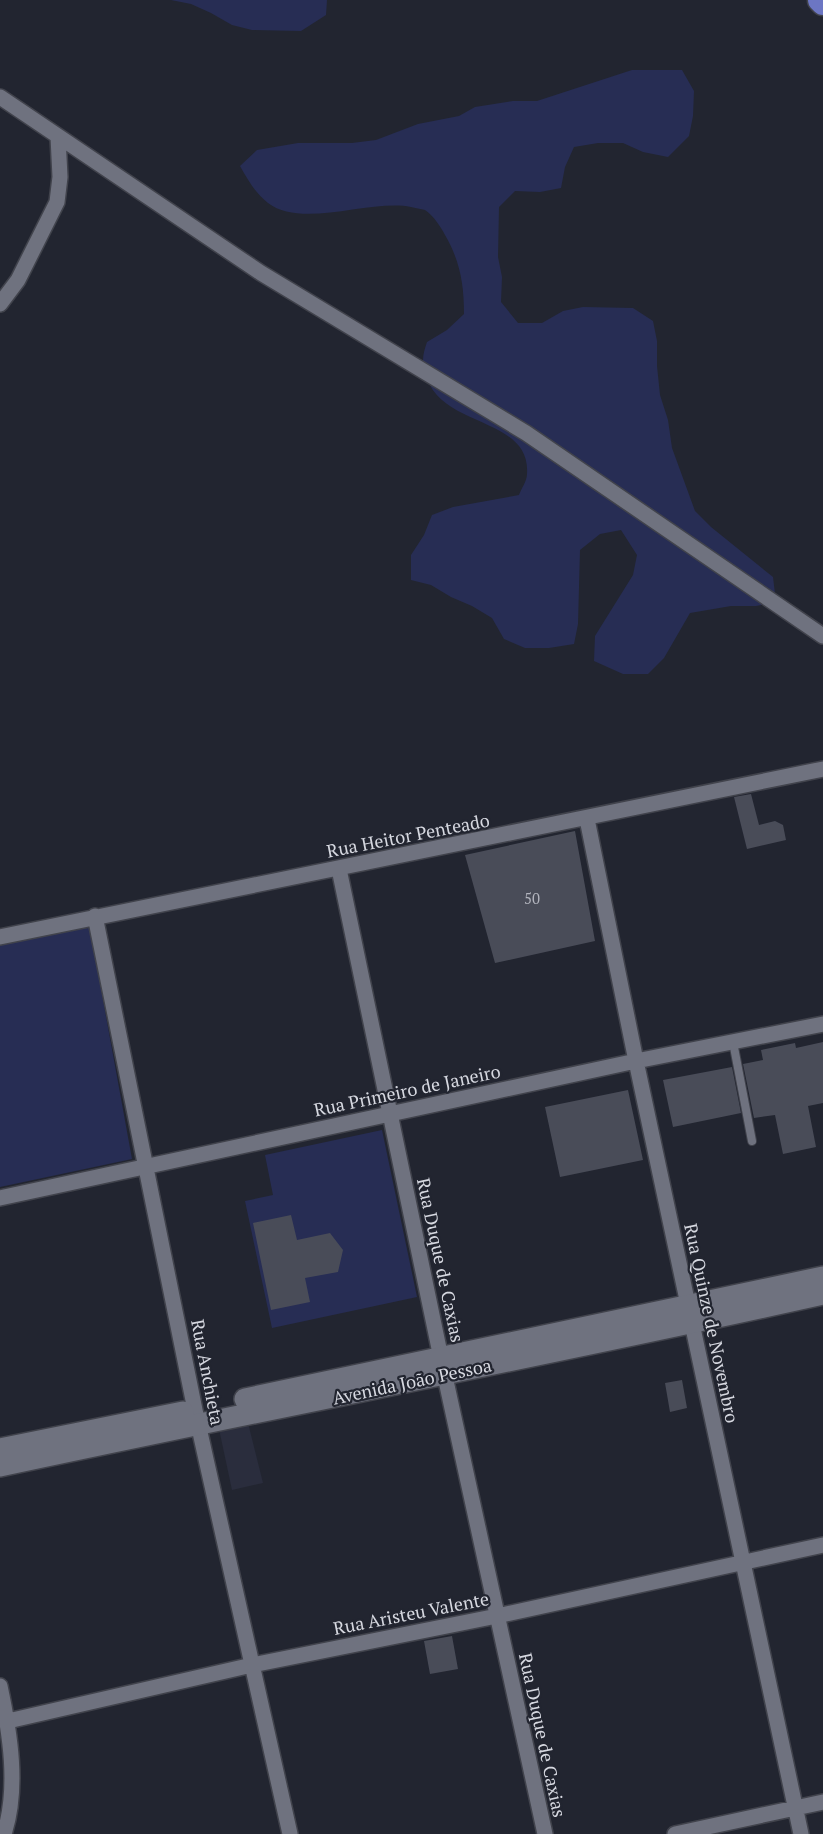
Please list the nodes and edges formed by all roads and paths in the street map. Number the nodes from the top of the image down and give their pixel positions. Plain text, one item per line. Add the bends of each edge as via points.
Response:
1 (0, 97) edge
2 (58, 136) junction
3 (0, 304) edge
4 (823, 636) edge
5 (823, 770) edge
6 (587, 819) junction
7 (339, 869) junction
8 (95, 916) junction
9 (0, 937) edge
10 (823, 1024) edge
11 (733, 1042) junction
12 (636, 1061) junction
13 (390, 1113) junction
14 (752, 1141) dead end
15 (148, 1166) junction
16 (0, 1198) edge
17 (819, 1286) edge
18 (691, 1314) junction
19 (443, 1366) junction
20 (197, 1417) junction
21 (0, 1449) edge
22 (26, 1452) junction
23 (0, 1466) edge
24 (823, 1545) edge
25 (742, 1562) junction
26 (497, 1616) junction
27 (252, 1665) junction
28 (0, 1686) edge
29 (8, 1721) junction
30 (823, 1802) edge
31 (796, 1809) junction
32 (4, 1834) edge
33 (290, 1834) edge
34 (545, 1834) edge
35 (675, 1834) edge
36 (801, 1834) edge

1 - 2 street
2 - 3 street via 57,202 18,280
2 - 4 street via 261,273 526,433
5 - 6 street, Rua Heitor Penteado
6 - 7 street, Rua Heitor Penteado
6 - 12 street, Rua Quinze de Novembro
7 - 8 street, Rua Heitor Penteado
7 - 13 street, Rua Duque de Caxias
8 - 9 street, Rua Heitor Penteado
8 - 15 street, Rua Anchieta
10 - 11 street, Rua Primeiro de Janeiro
11 - 12 street, Rua Primeiro de Janeiro
11 - 14 lane
12 - 13 street, Rua Primeiro de Janeiro
12 - 18 street, Rua Quinze de Novembro
13 - 15 street, Rua Primeiro de Janeiro
13 - 19 street, Rua Duque de Caxias
15 - 16 street, Rua Primeiro de Janeiro
15 - 20 street, Rua Anchieta
17 - 18 main road, Avenida João Pessoa
18 - 19 main road, Avenida João Pessoa
18 - 25 street, Rua Quinze de Novembro
19 - 20 main road, Avenida João Pessoa
19 - 26 street, Rua Duque de Caxias
20 - 22 main road, Avenida João Pessoa
20 - 27 street, Rua Anchieta
21 - 22 main road, Avenida João Pessoa
22 - 23 main road, Avenida João Pessoa
24 - 25 street, Rua Aristeu Valente
25 - 26 street, Rua Aristeu Valente
25 - 31 street, Rua Quinze de Novembro
26 - 27 street, Rua Aristeu Valente
26 - 34 street, Rua Duque de Caxias
27 - 29 street, Rua Aristeu Valente
27 - 33 street, Rua Anchieta
28 - 29 street
29 - 32 street via 12,1783
30 - 31 street
31 - 35 street
31 - 36 street, Rua Quinze de Novembro

